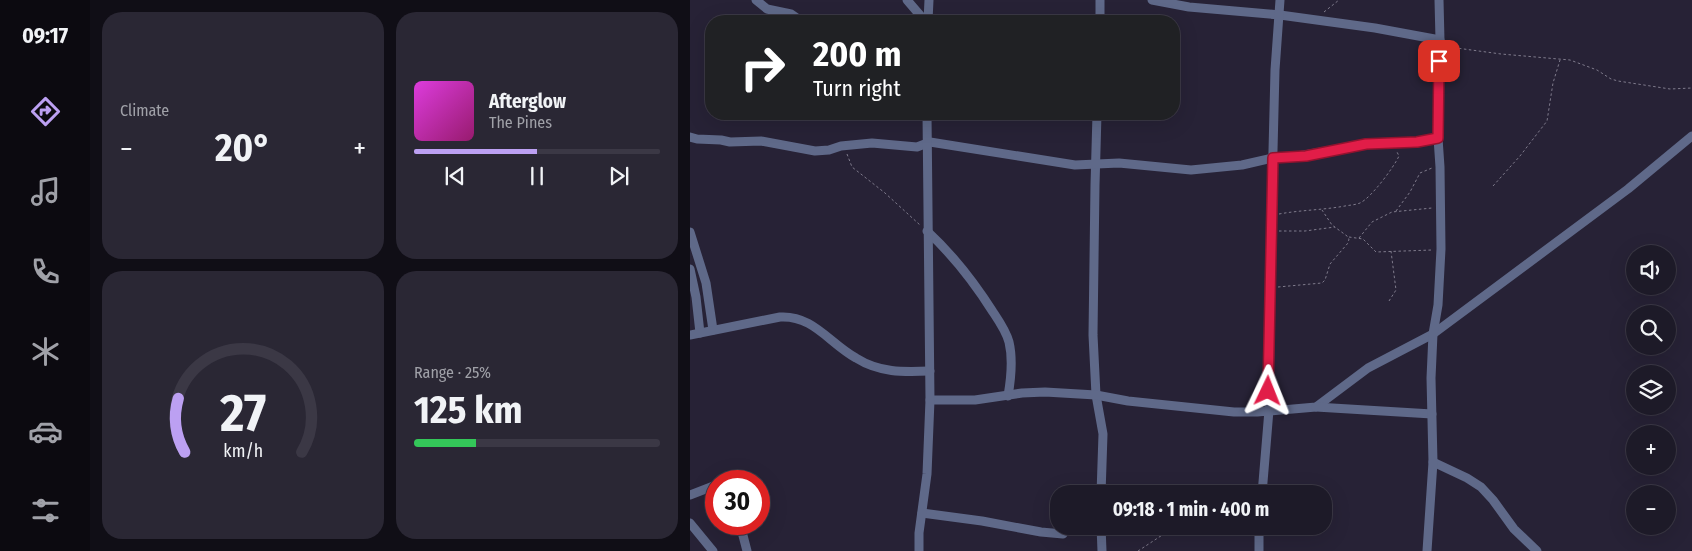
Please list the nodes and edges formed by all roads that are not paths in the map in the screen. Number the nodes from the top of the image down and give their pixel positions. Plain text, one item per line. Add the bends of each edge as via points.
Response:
1 (756, 0) edge
2 (907, 0) edge
3 (929, 0) edge
4 (1100, 0) edge
5 (1152, 0) edge
6 (1280, 0) edge
7 (1439, 0) edge
8 (1189, 4) edge
9 (791, 15) edge
10 (921, 15) edge
11 (927, 15) edge
12 (1100, 15) edge
13 (1280, 15) junction
14 (1440, 43) junction
15 (926, 120) edge
16 (1097, 120) edge
17 (690, 136) edge
18 (1692, 136) edge
19 (1438, 138) junction
20 (926, 143) junction
21 (1273, 158) junction
22 (1095, 165) junction
23 (927, 231) junction
24 (690, 232) edge
25 (694, 258) edge
26 (690, 269) edge
27 (713, 330) junction
28 (700, 333) junction
29 (1433, 334) junction
30 (690, 335) edge
31 (930, 371) junction
32 (1096, 395) junction
33 (1008, 396) junction
34 (930, 400) junction
35 (1316, 407) junction
36 (1269, 410) junction
37 (1432, 414) junction
38 (1433, 462) junction
39 (1101, 485) edge
40 (1263, 485) edge
41 (705, 489) edge
42 (690, 495) edge
43 (922, 513) junction
44 (690, 523) edge
45 (1050, 533) edge
46 (743, 535) edge
47 (1101, 535) edge
48 (1260, 535) edge
49 (714, 551) edge
50 (747, 551) edge
51 (918, 551) edge
52 (1102, 551) edge
53 (1259, 551) edge
54 (1427, 551) edge
55 (1537, 551) edge

1 - 9 street via 767,8
2 - 10 street
3 - 11 street
4 - 12 street
5 - 8 street
6 - 13 street
7 - 14 street
8 - 13 street
13 - 14 street via 1375,28
13 - 21 street
14 - 19 street
15 - 20 street
16 - 22 street
17 - 20 street via 730,142 761,141 815,151 872,144 917,147
18 - 29 street via 1628,189
19 - 21 street via 1366,144 1293,158
19 - 29 street via 1441,249
20 - 22 street via 1075,165
20 - 23 street
21 - 22 street via 1200,170 1119,163
21 - 36 street
22 - 32 street via 1093,335
23 - 31 street
23 - 33 street via 969,276 1007,335 1011,352
24 - 25 street
25 - 27 street via 706,283
26 - 28 street
27 - 28 street
27 - 31 street via 795,317 872,366 890,372
28 - 30 street
29 - 35 street via 1368,368
29 - 37 street
31 - 34 street
32 - 33 street via 1045,392
32 - 36 street via 1234,412
32 - 39 street via 1103,434
33 - 34 street
34 - 43 street
35 - 36 street
35 - 37 street
36 - 40 street
37 - 38 street
38 - 54 street
38 - 55 street via 1482,487 1514,529
41 - 42 street
43 - 45 street
43 - 51 street
44 - 49 street
46 - 50 street
47 - 52 street
48 - 53 street

